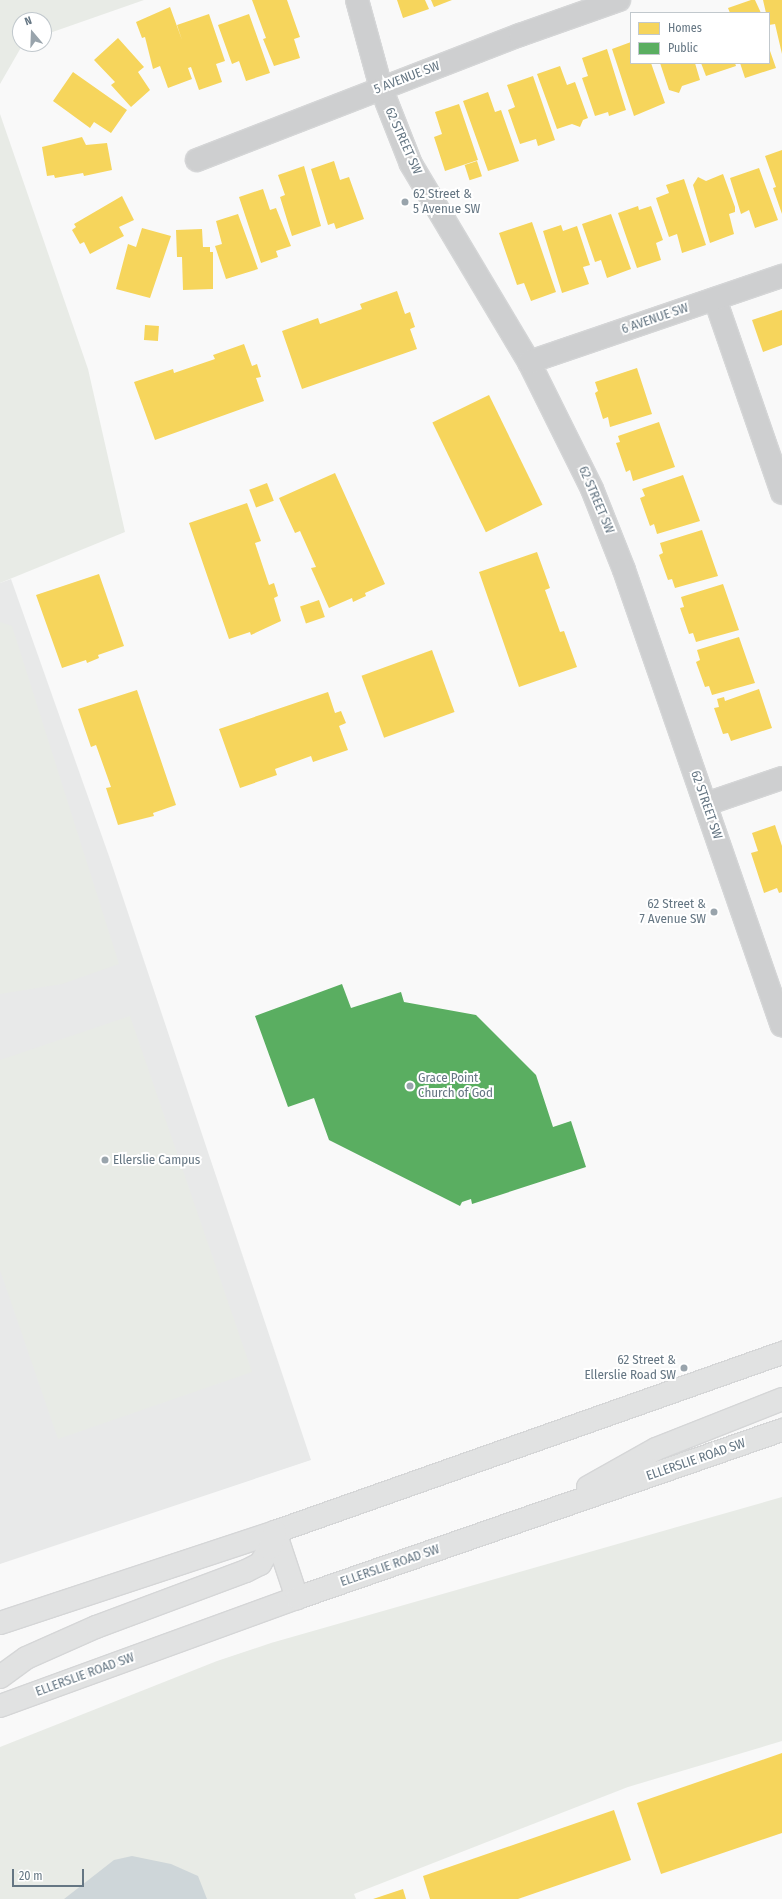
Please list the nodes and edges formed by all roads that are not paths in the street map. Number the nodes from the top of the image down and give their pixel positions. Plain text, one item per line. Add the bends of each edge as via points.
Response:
1 (357, 0) edge
2 (619, 0) edge
3 (381, 88) junction
4 (197, 160) dead end
5 (782, 276) edge
6 (715, 299) junction
7 (529, 362) junction
8 (782, 493) edge
9 (782, 778) edge
10 (706, 804) junction
11 (782, 1025) edge
12 (782, 1354) edge
13 (782, 1399) edge
14 (782, 1430) edge
15 (535, 1517) junction
16 (275, 1532) junction
17 (297, 1598) junction
18 (0, 1623) edge
19 (0, 1677) edge
20 (0, 1706) edge

1 - 3 street, 62 STREET SW
2 - 3 street, 5 AVENUE SW
3 - 4 street, 5 AVENUE SW
3 - 7 street, 62 STREET SW via 415,170
5 - 6 street, 6 AVENUE SW
6 - 7 street, 6 AVENUE SW
6 - 8 street
7 - 10 street, 62 STREET SW via 592,489 609,530
9 - 10 street
10 - 11 street, 62 STREET SW
12 - 16 main road
13 - 15 main road via 656,1449
14 - 15 main road, ELLERSLIE ROAD SW
15 - 17 main road, ELLERSLIE ROAD SW
16 - 17 main road
16 - 18 main road
16 - 19 main road via 270,1548 260,1564 96,1627 26,1658
17 - 20 main road, ELLERSLIE ROAD SW

